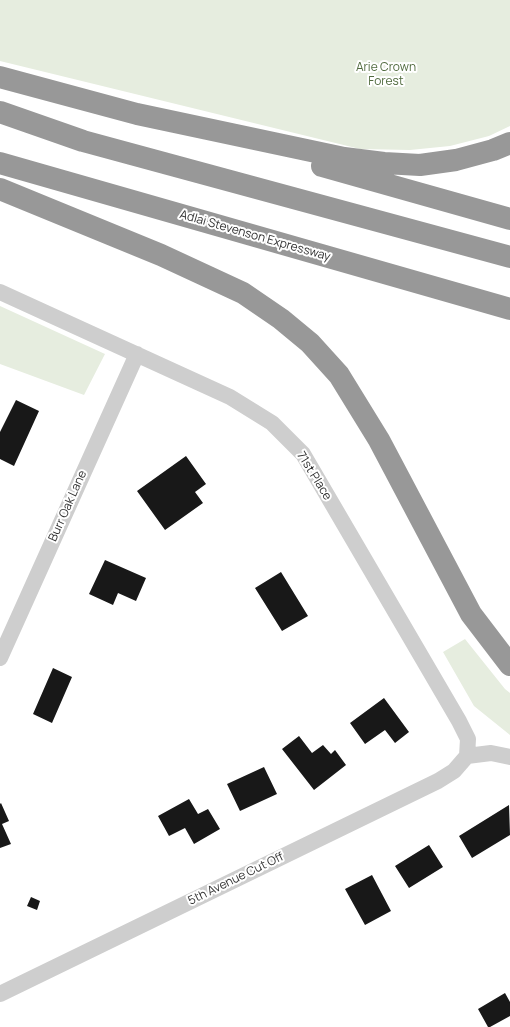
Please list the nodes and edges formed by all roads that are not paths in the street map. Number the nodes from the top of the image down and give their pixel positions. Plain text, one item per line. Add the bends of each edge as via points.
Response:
1 (0, 77) edge
2 (0, 112) edge
3 (137, 114) junction
4 (510, 143) edge
5 (0, 163) edge
6 (0, 189) edge
7 (510, 219) edge
8 (510, 257) edge
9 (0, 292) edge
10 (510, 309) edge
11 (137, 354) junction
12 (0, 658) edge
13 (510, 666) edge
14 (467, 756) junction
15 (510, 757) edge
16 (0, 994) edge

1 - 3 highway
2 - 8 highway via 83,141
3 - 4 highway via 344,158 384,163 420,165 456,160
3 - 7 highway
5 - 10 highway, Adlai Stevenson Expressway
6 - 13 highway via 161,255 243,293 310,343 339,375 379,440 471,614
9 - 11 street, 71st Place
11 - 12 street, Burr Oak Lane
11 - 14 street, 71st Place via 230,397 272,423 302,454 459,720 468,739
14 - 15 street via 491,753
14 - 16 street, 5th Avenue Cut Off via 454,770 438,781

